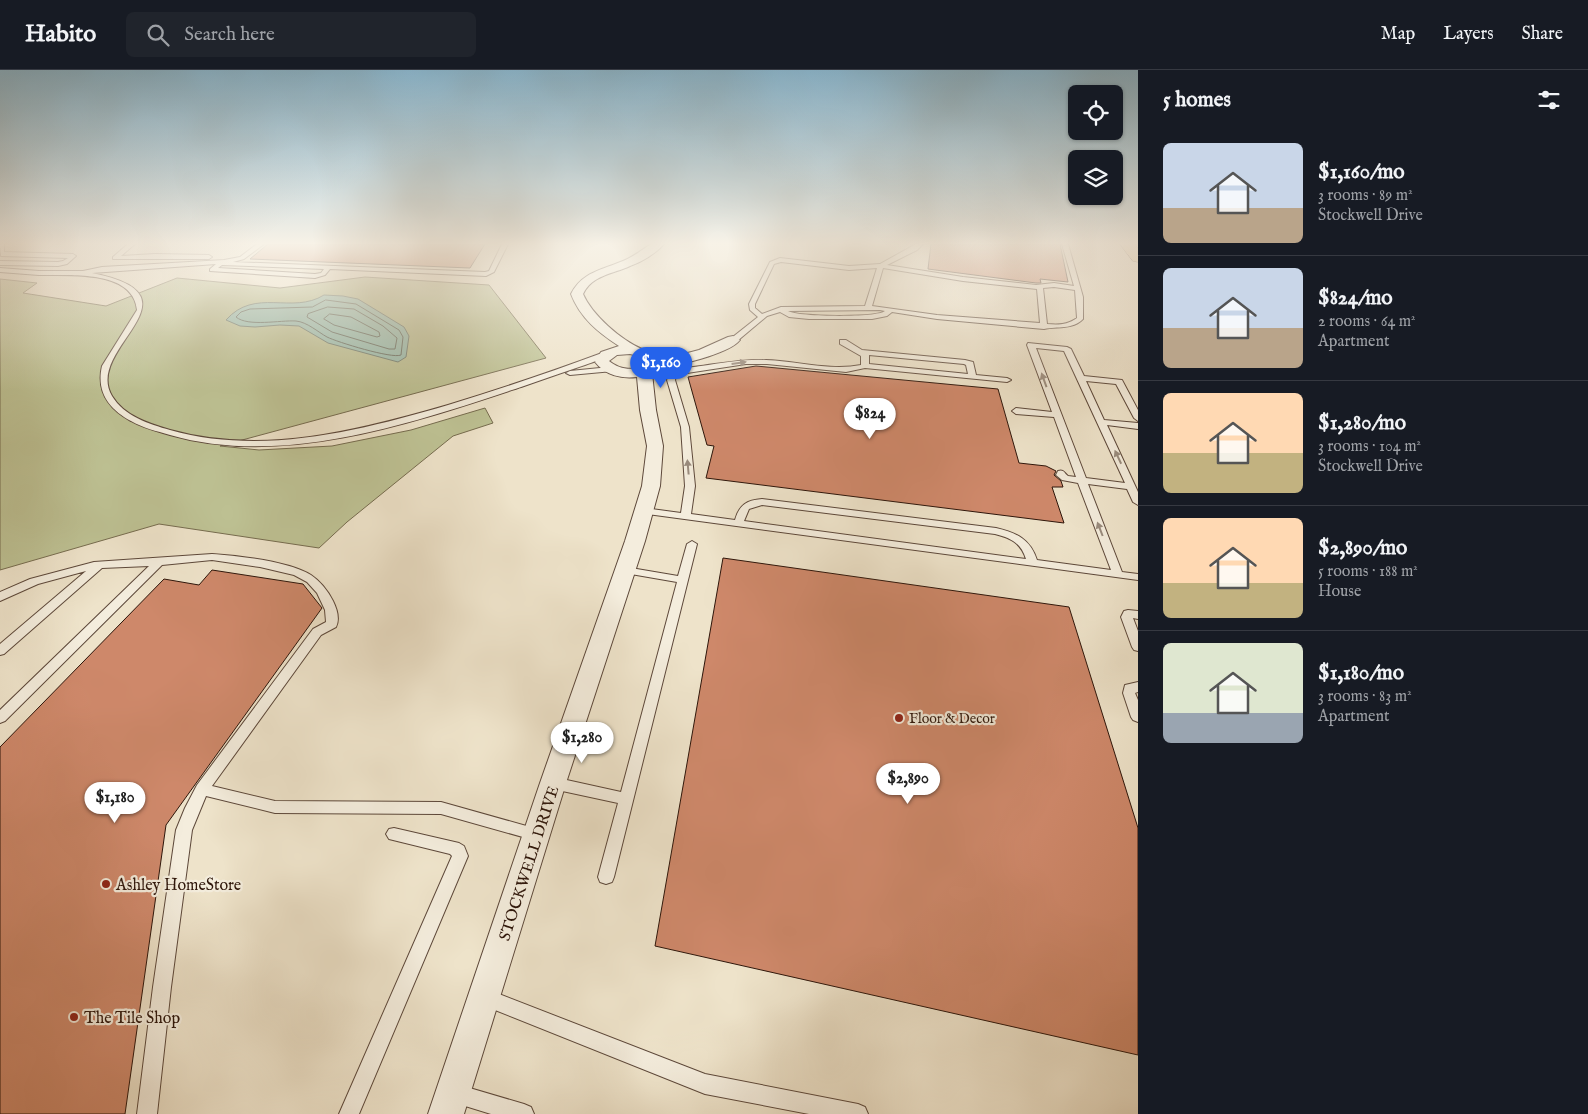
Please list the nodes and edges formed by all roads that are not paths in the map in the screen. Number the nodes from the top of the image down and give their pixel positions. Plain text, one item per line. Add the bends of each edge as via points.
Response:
1 (135, 293) edge
2 (578, 293) edge
3 (758, 293) edge
4 (873, 293) edge
5 (1040, 293) edge
6 (1079, 293) edge
7 (868, 308) junction
8 (781, 309) junction
9 (890, 310) junction
10 (762, 317) junction
11 (1044, 327) junction
12 (605, 331) junction
13 (732, 340) joint
14 (843, 342) dead end
15 (860, 352) junction
16 (645, 360) junction
17 (611, 362) junction
18 (865, 366) junction
19 (548, 376) junction
20 (973, 377) junction
21 (1081, 378) junction
22 (1007, 380) dead end
23 (648, 410) junction
24 (1016, 411) dead end
25 (1057, 415) junction
26 (1138, 418) edge
27 (1102, 422) junction
28 (1138, 426) edge
29 (1061, 473) dead end
30 (1077, 479) junction
31 (1131, 487) junction
32 (1138, 502) edge
33 (644, 511) junction
34 (686, 516) junction
35 (740, 523) junction
36 (692, 544) dead end
37 (159, 562) junction
38 (1033, 563) junction
39 (100, 564) junction
40 (625, 570) junction
41 (1118, 575) junction
42 (1138, 577) edge
43 (683, 580) junction
44 (0, 597) edge
45 (1138, 615) edge
46 (1138, 647) edge
47 (0, 651) edge
48 (1138, 688) edge
49 (1138, 717) edge
50 (0, 718) edge
51 (553, 783) junction
52 (202, 789) junction
53 (627, 798) junction
54 (394, 834) dead end
55 (537, 835) junction
56 (606, 876) dead end
57 (484, 997) junction
58 (449, 1103) edge
59 (148, 1114) edge
60 (349, 1114) edge
61 (523, 1114) edge
62 (858, 1114) edge

1 - 19 lane via 140,299 138,317 105,369 104,388 109,398 144,425 188,438 215,442 329,438 390,425
2 - 12 street via 582,305
3 - 10 lane via 752,309
4 - 7 lane
5 - 11 lane
6 - 11 lane via 1081,315 1078,321
7 - 8 lane
7 - 9 lane
8 - 9 lane via 790,316 808,317 872,317 885,315
8 - 10 lane
9 - 11 lane
10 - 13 lane
12 - 16 street
12 - 17 street
13 - 16 street via 719,348 682,360
14 - 15 lane
15 - 18 lane via 864,354
15 - 20 lane via 965,362 970,364
16 - 17 street
16 - 17 street via 628,372
16 - 23 street, STOCKWELL DRIVE
17 - 19 lane
17 - 19 lane
17 - 23 street, STOCKWELL DRIVE
18 - 20 lane
34 -> 18 lane via 690,486 685,428 671,380 673,376 685,371 752,362 846,370
20 - 22 lane
25 -> 21 lane via 1031,344 1067,349
21 - 26 lane via 1118,382
21 - 27 lane
23 - 33 street, STOCKWELL DRIVE via 654,433 654,460
24 - 25 lane
25 - 30 lane
27 - 28 lane
31 -> 27 lane
29 - 30 lane via 1063,477
30 - 31 lane
41 -> 30 lane
31 - 32 lane
33 - 34 lane
33 - 40 street, STOCKWELL DRIVE
34 - 35 lane
35 - 38 lane
35 - 38 lane via 742,509 762,502 996,531 1024,543
36 - 43 lane
37 - 39 lane
37 - 50 lane
37 - 52 lane via 210,557 291,571 306,576 316,585 325,595 333,617 332,624 317,632
38 - 41 lane
39 - 44 lane via 26,584
39 - 47 lane
40 - 43 lane
40 - 51 street, STOCKWELL DRIVE
41 - 42 lane
43 - 53 lane
45 - 46 lane via 1127,616
48 - 49 lane via 1130,688 1129,693
51 - 53 lane
51 - 55 street, STOCKWELL DRIVE
52 - 55 lane via 275,807 441,808
52 - 59 lane via 184,830
53 - 56 lane
54 - 60 lane via 454,848 460,856
55 - 57 street, STOCKWELL DRIVE
57 - 58 street, STOCKWELL DRIVE
57 - 62 lane via 690,1079 722,1089
58 - 61 lane

